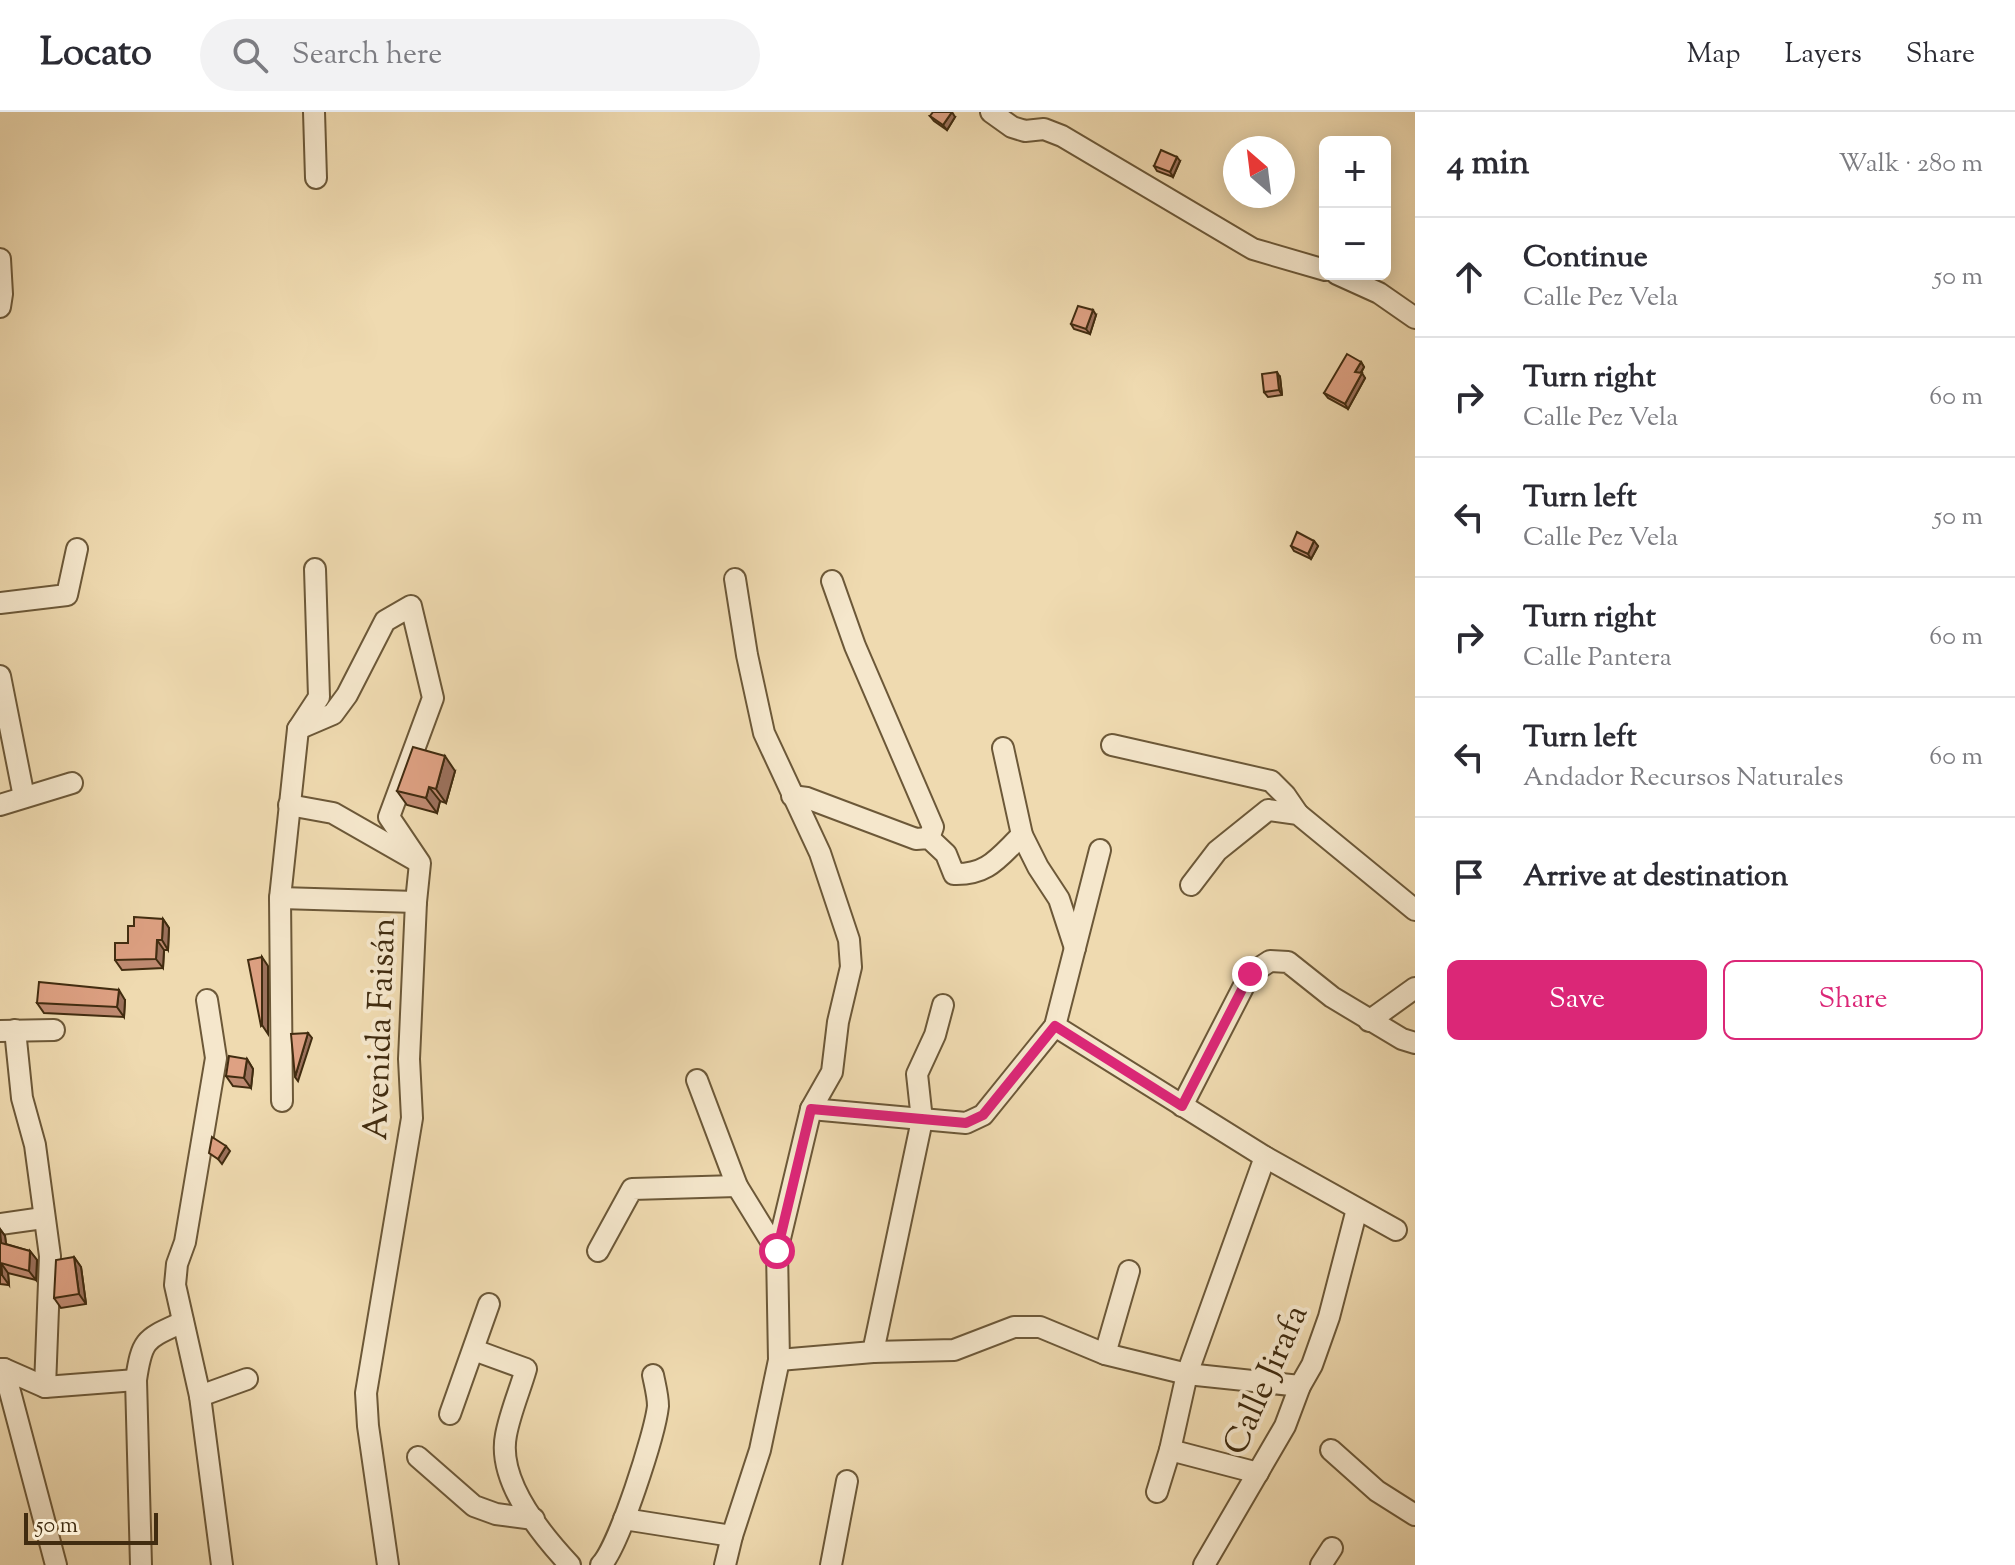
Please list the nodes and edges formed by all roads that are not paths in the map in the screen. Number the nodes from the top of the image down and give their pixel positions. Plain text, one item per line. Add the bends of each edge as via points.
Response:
1 (314, 112) edge
2 (991, 112) edge
3 (316, 178) dead end
4 (0, 259) edge
5 (1319, 268) edge
6 (1350, 280) edge
7 (0, 307) edge
8 (1415, 318) edge
9 (77, 549) dead end
10 (315, 569) dead end
11 (735, 579) dead end
12 (832, 581) dead end
13 (0, 603) edge
14 (0, 676) edge
15 (298, 729) junction
16 (1112, 745) dead end
17 (1003, 748) dead end
18 (72, 783) dead end
19 (792, 796) junction
20 (24, 797) junction
21 (0, 805) edge
22 (289, 805) junction
23 (1298, 814) junction
24 (1022, 835) junction
25 (929, 838) junction
26 (1100, 850) dead end
27 (420, 863) junction
28 (1191, 885) dead end
29 (280, 898) junction
30 (416, 902) junction
31 (1415, 910) edge
32 (1075, 948) junction
33 (1415, 988) edge
34 (207, 1000) dead end
35 (943, 1005) dead end
36 (1369, 1021) junction
37 (1055, 1026) junction
38 (54, 1030) dead end
39 (8, 1031) edge
40 (1415, 1043) edge
41 (697, 1080) dead end
42 (282, 1101) dead end
43 (1182, 1106) junction
44 (811, 1109) junction
45 (922, 1120) junction
46 (1265, 1157) junction
47 (737, 1186) junction
48 (1357, 1209) junction
49 (43, 1218) junction
50 (0, 1224) edge
51 (1396, 1230) dead end
52 (598, 1251) dead end
53 (777, 1251) junction
54 (1129, 1271) dead end
55 (489, 1304) dead end
56 (183, 1322) junction
57 (474, 1350) junction
58 (873, 1352) junction
59 (1105, 1354) junction
60 (779, 1360) junction
61 (1, 1369) edge
62 (1187, 1374) junction
63 (653, 1375) dead end
64 (247, 1379) dead end
65 (136, 1380) junction
66 (1300, 1386) junction
67 (45, 1387) junction
68 (200, 1396) junction
69 (450, 1414) dead end
70 (1170, 1450) junction
71 (1331, 1450) dead end
72 (418, 1457) dead end
73 (1258, 1473) junction
74 (847, 1481) dead end
75 (1157, 1492) dead end
76 (1415, 1515) edge
77 (534, 1519) junction
78 (624, 1519) junction
79 (732, 1536) junction
80 (56, 1565) edge
81 (141, 1565) edge
82 (222, 1565) edge
83 (388, 1565) edge
84 (570, 1565) edge
85 (601, 1565) edge
86 (725, 1565) edge
87 (831, 1565) edge
88 (1204, 1565) edge

1 - 3 street
2 - 5 street via 1012,127 1062,136 1253,249
4 - 7 street
6 - 8 street
9 - 13 street via 67,595
10 - 15 street via 319,697
11 - 19 street via 764,733
12 - 25 street via 933,827
14 - 20 street
15 - 22 street
15 - 27 street via 333,714 385,621 411,606 433,698 389,817
16 - 23 street via 1271,781
17 - 24 street
18 - 20 street
19 - 25 street via 916,839
19 - 44 street via 820,853 849,940 851,967 832,1072
20 - 21 street
22 - 27 street via 333,813
22 - 29 street
23 - 28 street via 1268,810 1217,851
23 - 31 street
24 - 25 street via 973,874 954,874 946,854
24 - 32 street via 1059,899
26 - 32 street
27 - 30 street, Avenida Faisán
29 - 30 street
29 - 42 street
30 - 83 street, Avenida Faisán via 409,1059 412,1118 366,1393
32 - 37 street
33 - 36 street
34 - 56 street via 216,1058 177,1264 175,1285
35 - 45 street via 917,1074
36 - 40 street
36 - 43 street via 1288,962 1270,961 1250,974
37 - 43 street
37 - 45 street via 983,1115 966,1123
38 - 39 street
39 - 49 street via 35,1145
41 - 47 street
43 - 46 street
44 - 45 street
44 - 53 street
45 - 58 street
46 - 48 street
46 - 62 street, Calle Jirafa
47 - 52 street via 632,1189
47 - 53 street
48 - 51 street
48 - 66 street, Calle Jirafa via 1329,1317
49 - 50 street
49 - 67 street via 50,1256
53 - 60 street
54 - 59 street
55 - 57 street
56 - 65 street via 151,1337 141,1350
56 - 68 street
57 - 69 street
57 - 77 street via 526,1369 504,1457 508,1476
58 - 59 street via 954,1350 1014,1327 1040,1327
58 - 60 street
59 - 62 street
60 - 79 street via 760,1450
61 - 67 street
61 - 80 street
62 - 66 street
62 - 70 street, Calle Jirafa
63 - 78 street via 658,1405
64 - 68 street
65 - 67 street
65 - 81 street
66 - 73 street, Calle Jirafa
68 - 82 street
70 - 73 street
70 - 75 street, Calle Jirafa
71 - 76 street via 1377,1491
72 - 77 street via 474,1506
73 - 88 street, Calle Jirafa
74 - 87 street
77 - 84 street
78 - 79 street
78 - 85 street
79 - 86 street

